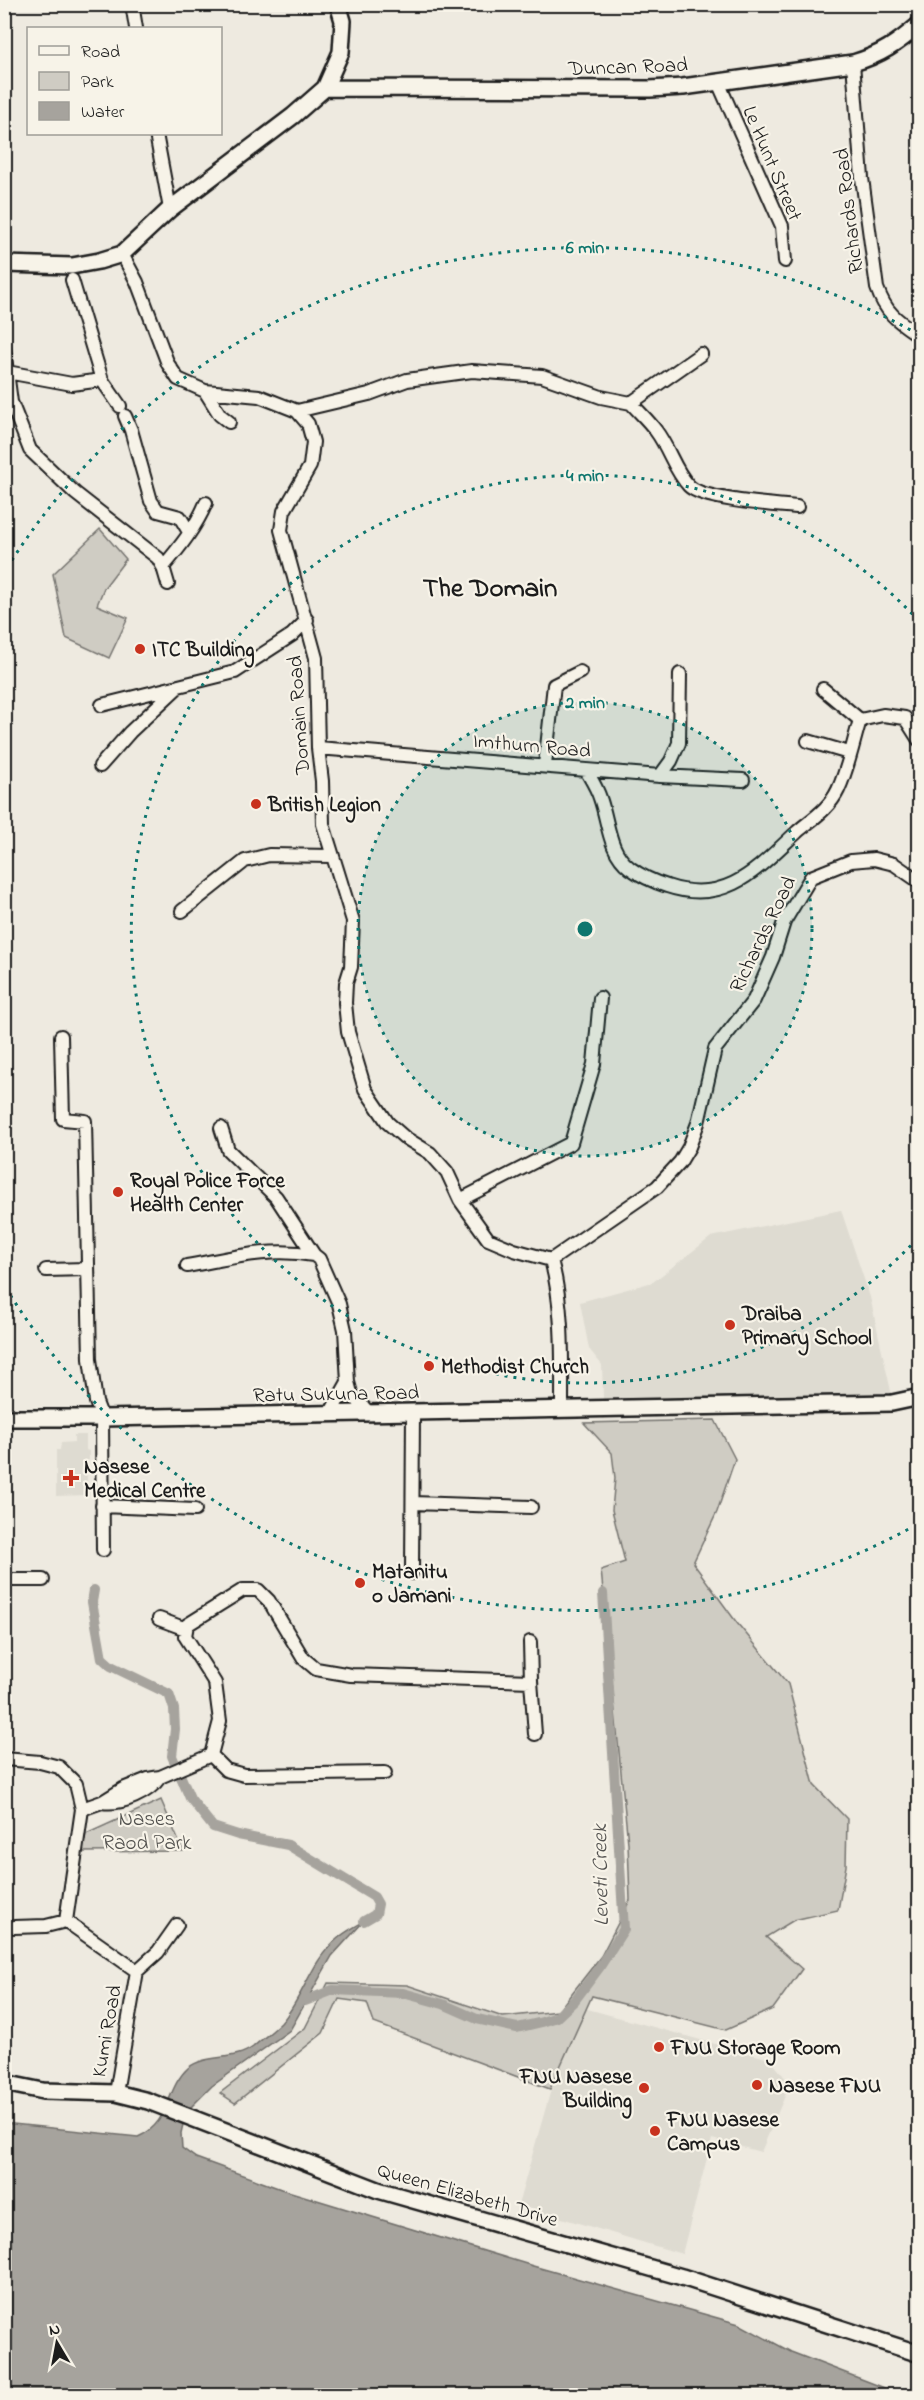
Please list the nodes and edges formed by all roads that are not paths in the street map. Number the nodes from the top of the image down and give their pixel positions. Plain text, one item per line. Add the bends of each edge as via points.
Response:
1 (132, 4) edge
2 (338, 4) edge
3 (920, 24) edge
4 (136, 27) edge
5 (853, 63) junction
6 (718, 82) junction
7 (325, 88) junction
8 (156, 135) edge
9 (170, 209) junction
10 (122, 254) junction
11 (785, 261) dead end
12 (4, 264) edge
13 (72, 280) dead end
14 (920, 336) edge
15 (4, 349) edge
16 (701, 354) dead end
17 (8, 372) junction
18 (102, 380) junction
19 (204, 391) junction
20 (631, 403) junction
21 (297, 411) junction
22 (229, 423) dead end
23 (206, 503) dead end
24 (797, 507) dead end
25 (189, 532) junction
26 (163, 567) junction
27 (168, 584) dead end
28 (307, 620) junction
29 (580, 672) dead end
30 (680, 674) dead end
31 (180, 686) junction
32 (823, 689) dead end
33 (102, 705) dead end
34 (860, 720) junction
35 (919, 740) edge
36 (808, 741) dead end
37 (318, 748) junction
38 (849, 753) junction
39 (546, 765) junction
40 (100, 766) dead end
41 (586, 770) junction
42 (660, 776) junction
43 (743, 780) dead end
44 (332, 856) junction
45 (920, 882) edge
46 (182, 911) dead end
47 (600, 998) dead end
48 (61, 1036) dead end
49 (221, 1128) dead end
50 (460, 1200) junction
51 (314, 1255) junction
52 (551, 1260) junction
53 (187, 1266) dead end
54 (87, 1269) junction
55 (46, 1270) dead end
56 (348, 1382) junction
57 (920, 1397) edge
58 (562, 1409) junction
59 (413, 1412) junction
60 (369, 1413) junction
61 (330, 1414) junction
62 (4, 1418) edge
63 (102, 1418) junction
64 (413, 1503) junction
65 (102, 1506) junction
66 (531, 1507) dead end
67 (195, 1510) dead end
68 (103, 1550) dead end
69 (412, 1574) dead end
70 (4, 1580) edge
71 (43, 1580) dead end
72 (159, 1619) dead end
73 (186, 1629) junction
74 (530, 1642) dead end
75 (531, 1680) junction
76 (535, 1734) dead end
77 (211, 1755) junction
78 (4, 1759) edge
79 (385, 1773) dead end
80 (82, 1809) junction
81 (66, 1921) junction
82 (177, 1925) dead end
83 (14, 1927) dead end
84 (136, 1971) junction
85 (4, 2083) edge
86 (116, 2093) junction
87 (920, 2354) edge

1 - 4 street
2 - 7 main road via 343,21 341,52
3 - 5 main road, Duncan Road via 876,57
5 - 6 main road, Duncan Road
5 - 14 street, Richards Road via 862,178 877,288 883,306
6 - 7 main road, Duncan Road via 650,89
6 - 11 street, Le Hunt Street via 782,226
7 - 9 main road
8 - 9 street
9 - 10 main road
10 - 12 main road via 72,266
10 - 19 street via 137,282 168,364 178,379
13 - 18 street
15 - 17 street
16 - 20 street
17 - 18 street via 72,384
17 - 26 street via 11,402 30,450 75,493 158,558
18 - 25 street via 131,430 152,501 158,511 180,517
19 - 21 street via 259,396
19 - 22 street
20 - 21 street via 542,376 472,371 407,380 369,394
20 - 24 street via 657,431 690,488 698,493 753,503
21 - 28 street, Domain Road via 308,424 314,442 310,466 284,511 281,530
23 - 25 street
25 - 26 street
26 - 27 street
28 - 31 street via 292,635 235,672
28 - 37 street, Domain Road via 316,658
29 - 39 street via 554,686
30 - 42 street via 679,743
31 - 33 street
31 - 40 street
32 - 34 street
34 - 35 street via 883,715 905,718
34 - 38 street
36 - 38 street
37 - 39 street, Imthurn Road
37 - 44 street, Domain Road via 323,824
38 - 41 street via 838,790 827,808 743,880 698,893 651,881 629,868 614,850 599,795
39 - 41 street, Imthurn Road
41 - 42 street, Imthurn Road
42 - 43 street, Imthurn Road
44 - 46 street via 269,855 245,861
44 - 50 street, Domain Road via 353,921 345,1003 348,1032 365,1089 388,1123 430,1153 447,1172
45 - 52 street, Richards Road via 894,864 874,859 851,861 811,877 784,922 754,1000 715,1049 698,1123 680,1162 657,1187
47 - 50 street via 594,1064 571,1143
48 - 54 street via 63,1119 85,1121
49 - 51 street via 228,1150 276,1197
50 - 52 street, Domain Road via 488,1239
51 - 53 street via 260,1252
51 - 56 street via 339,1304
52 - 58 street via 558,1286
54 - 55 street
54 - 63 street via 90,1359
56 - 60 street via 351,1393
56 - 61 street
57 - 58 main road, Ratu Sukuna Road via 892,1403
58 - 59 main road, Ratu Sukuna Road
59 - 60 main road, Ratu Sukuna Road
59 - 64 street
60 - 61 main road, Ratu Sukuna Road
61 - 63 main road, Ratu Sukuna Road
62 - 63 main road, Ratu Sukuna Road
63 - 65 street
64 - 66 street
64 - 69 street
65 - 67 street
65 - 68 street
70 - 71 street
72 - 73 street
73 - 75 street via 243,1590 258,1590 269,1601 303,1658 316,1669 351,1675
73 - 77 street via 185,1636 215,1683 220,1721
74 - 75 street
75 - 76 street
77 - 79 street via 226,1770 244,1775
77 - 80 street via 160,1777 152,1788 111,1804 102,1802
78 - 80 street via 59,1767 76,1784
80 - 81 street
81 - 83 street
81 - 84 street, Kumi Road
82 - 84 street via 158,1952
84 - 86 street, Kumi Road
85 - 86 main road, Queen Elizabeth Drive via 43,2091
86 - 87 main road, Queen Elizabeth Drive via 164,2107 378,2190 682,2277

